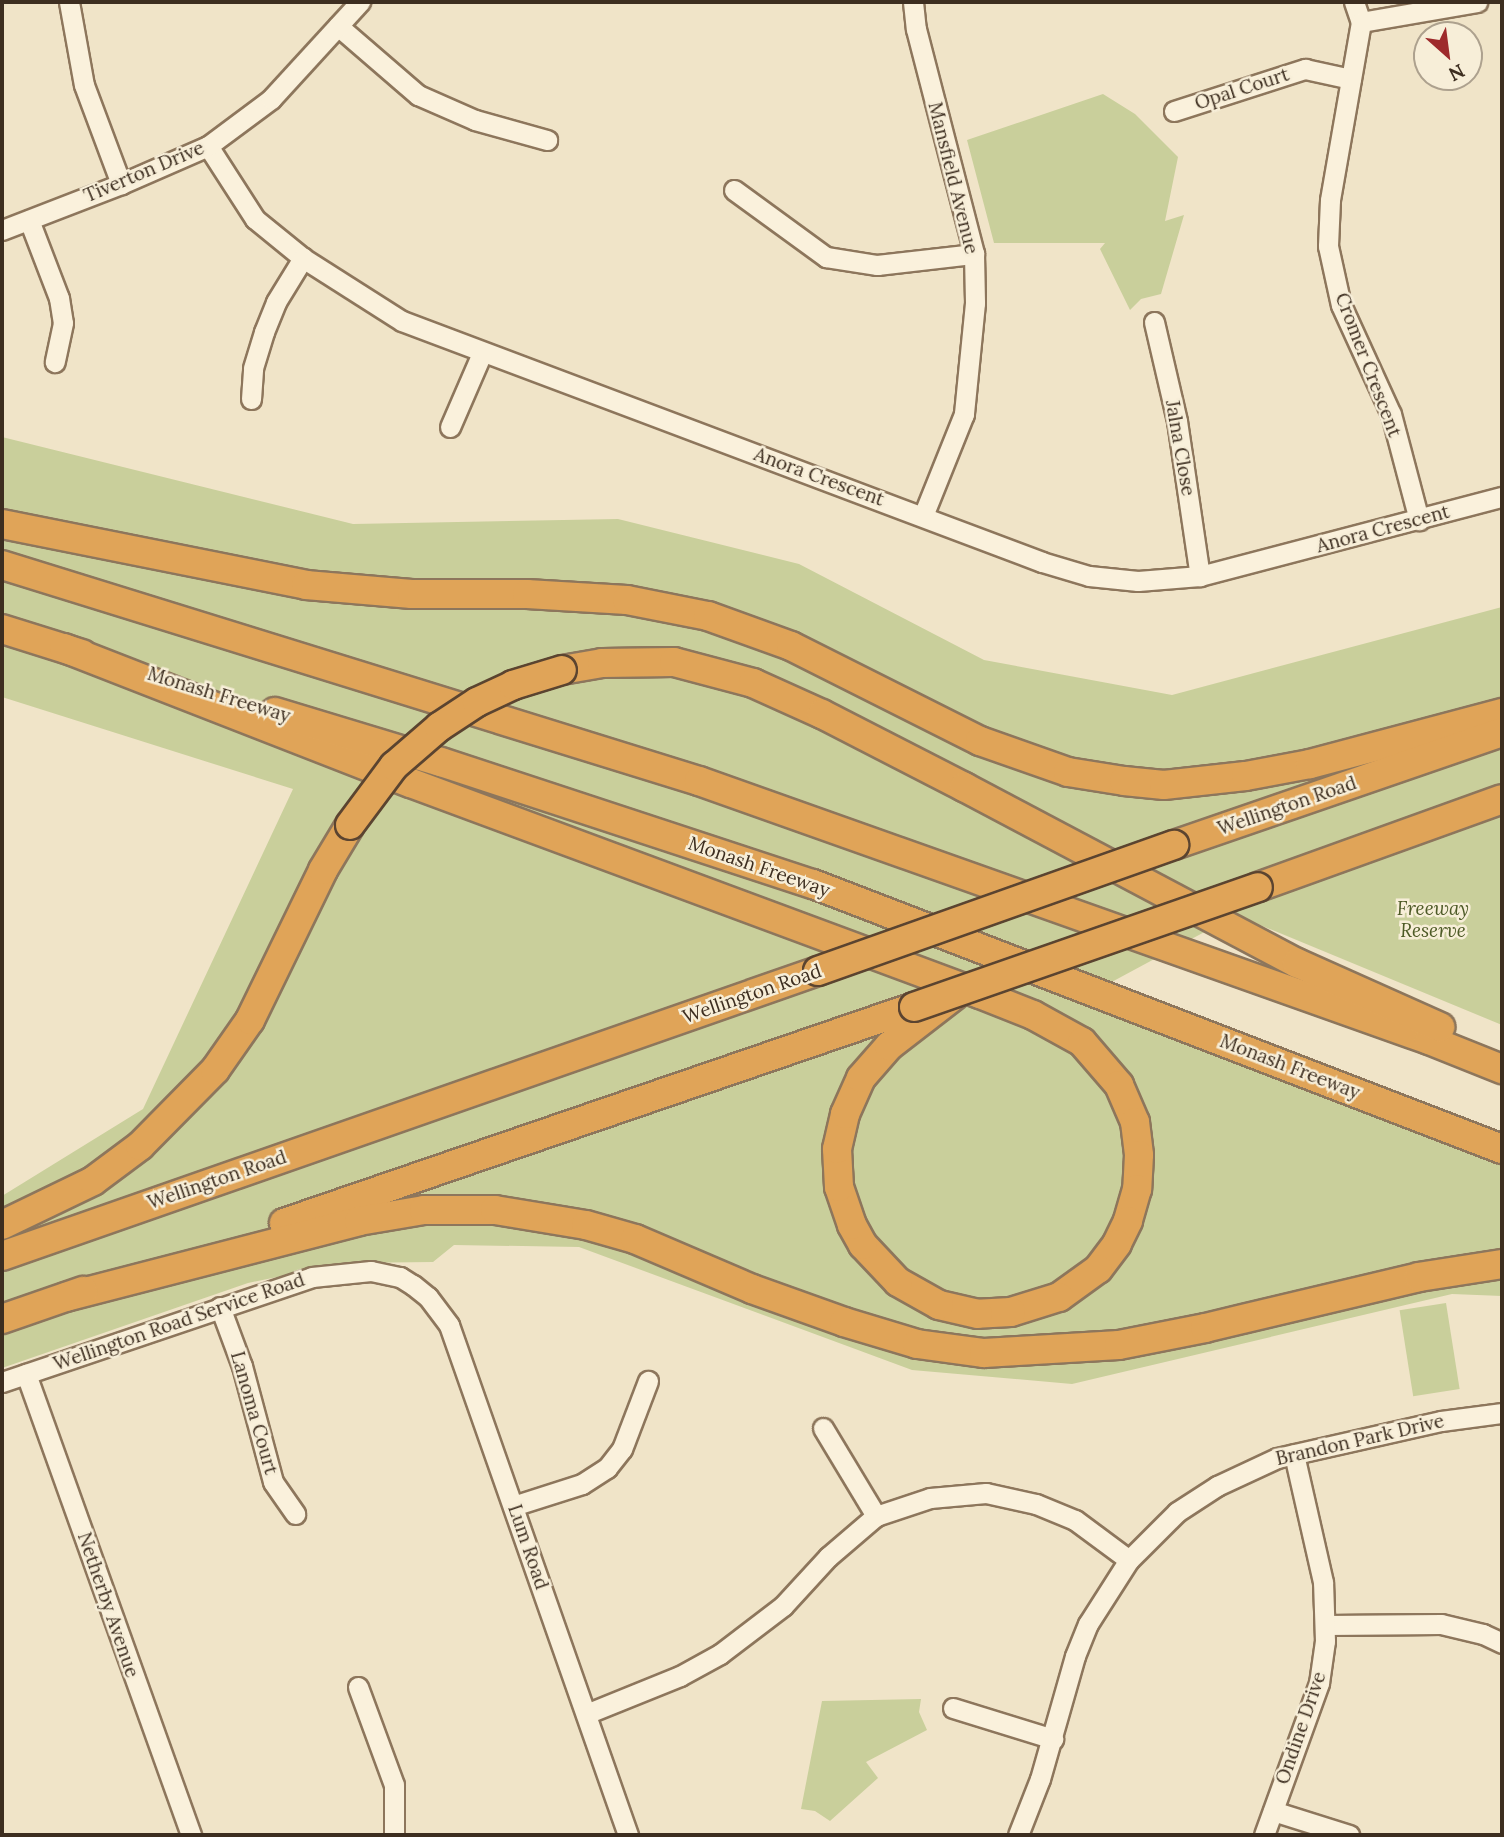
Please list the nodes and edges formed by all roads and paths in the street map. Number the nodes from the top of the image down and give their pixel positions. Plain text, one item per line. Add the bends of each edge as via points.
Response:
1 (69, 2) edge
2 (360, 2) edge
3 (913, 2) edge
4 (1354, 2) edge
5 (1477, 2) edge
6 (1361, 22) junction
7 (338, 26) junction
8 (1351, 79) junction
9 (1174, 111) dead end
10 (547, 140) dead end
11 (208, 146) junction
12 (121, 184) junction
13 (734, 190) dead end
14 (29, 220) junction
15 (2, 230) edge
16 (974, 254) junction
17 (303, 258) junction
18 (1154, 322) dead end
19 (482, 353) junction
20 (55, 362) dead end
21 (251, 398) dead end
22 (450, 427) dead end
23 (1502, 497) edge
24 (923, 516) junction
25 (1419, 520) junction
26 (2, 524) edge
27 (2, 565) edge
28 (1200, 576) junction
29 (2, 629) edge
30 (64, 648) junction
31 (1502, 713) edge
32 (1502, 732) edge
33 (1502, 799) edge
34 (922, 1011) junction
35 (1502, 1055) edge
36 (1502, 1069) edge
37 (1502, 1149) edge
38 (2, 1225) edge
39 (2, 1255) edge
40 (1502, 1264) edge
41 (400, 1277) joint
42 (66, 1297) junction
43 (220, 1307) junction
44 (2, 1319) edge
45 (26, 1374) junction
46 (648, 1381) dead end
47 (2, 1382) edge
48 (1502, 1413) edge
49 (823, 1428) dead end
50 (1294, 1454) junction
51 (513, 1506) junction
52 (295, 1514) dead end
53 (876, 1516) junction
54 (1129, 1560) junction
55 (1327, 1625) junction
56 (1502, 1643) edge
57 (358, 1687) dead end
58 (953, 1708) dead end
59 (586, 1714) junction
60 (1053, 1739) junction
61 (1273, 1811) junction
62 (191, 1835) edge
63 (394, 1835) edge
64 (628, 1835) edge
65 (1018, 1835) edge
66 (1264, 1835) edge
67 (1349, 1835) edge

1 - 12 street via 84,85
2 - 7 street, Tiverton Drive
3 - 16 street, Mansfield Avenue
4 - 6 street, Cromer Crescent
5 - 6 street
6 - 8 street, Cromer Crescent
7 - 10 street via 418,95 475,120
7 - 11 street, Tiverton Drive via 271,99
8 - 9 street, Opal Court via 1305,69
8 - 25 street, Cromer Crescent via 1330,200 1328,247 1341,305 1391,414
11 - 12 street, Tiverton Drive
11 - 17 street, Anora Crescent via 255,219
12 - 14 street, Tiverton Drive
13 - 16 street via 826,257 877,265
14 - 15 street, Tiverton Drive
14 - 20 street via 59,298 63,323
16 - 24 street, Mansfield Avenue via 975,303 964,414
17 - 19 street, Anora Crescent via 402,321
17 - 21 street via 264,332 253,368
18 - 28 street, Jalna Close via 1177,421
19 - 22 street
19 - 24 street, Anora Crescent
23 - 25 street, Anora Crescent
24 - 28 street, Anora Crescent via 1089,576 1138,581
25 - 28 street, Anora Crescent
26 - 31 highway via 306,585 412,594 627,600 708,616 791,646 980,741 1069,772 1124,781 1164,785 1246,776 1310,764
27 - 36 highway via 699,781
29 - 30 highway, Monash Freeway
30 - 34 highway via 411,783 877,954 1067,1032 1098,1057 1119,1085 1135,1122 1139,1175 1128,1221 1109,1256 1074,1289 1038,1306 978,1314 915,1294 873,1258 846,1212 837,1149 850,1101 862,1078
30 - 37 highway, Monash Freeway via 441,762 813,884
32 - 39 highway, Wellington Road, bridge
33 - 34 highway, bridge via 960,991
34 - 42 highway
35 - 38 highway, bridge via 1297,963 822,714 753,683 674,662 602,663 513,685 477,702 394,766 323,870 250,1020 215,1070 140,1146 93,1181
40 - 42 highway via 1419,1277 1119,1345 984,1353 917,1344 844,1322 635,1239 586,1226 495,1210 424,1210 346,1225
41 - 43 street, Wellington Road Service Road via 371,1271 336,1273 286,1284
41 - 51 street, Lum Road via 428,1297 449,1325
42 - 44 highway
43 - 45 street, Wellington Road Service Road
43 - 52 street, Lanoma Court via 242,1366 270,1472
45 - 47 street, Wellington Road Service Road
45 - 62 street, Netherby Avenue
46 - 51 street via 626,1442 607,1468 582,1484
48 - 50 street, Brandon Park Drive via 1440,1421
49 - 53 street
50 - 54 street, Brandon Park Drive via 1242,1472 1196,1499 1160,1527
50 - 55 street, Ondine Drive via 1323,1582
51 - 59 street, Lum Road
53 - 54 street via 950,1494 1011,1496 1075,1520
53 - 59 street via 828,1556 783,1606 740,1640 680,1676
54 - 60 street, Brandon Park Drive via 1085,1630
55 - 56 street via 1441,1624
55 - 61 street, Ondine Drive via 1319,1683
57 - 63 street via 394,1785
58 - 60 street
59 - 64 street, Lum Road
60 - 65 street, Brandon Park Drive
61 - 66 street, Ondine Drive
61 - 67 street

